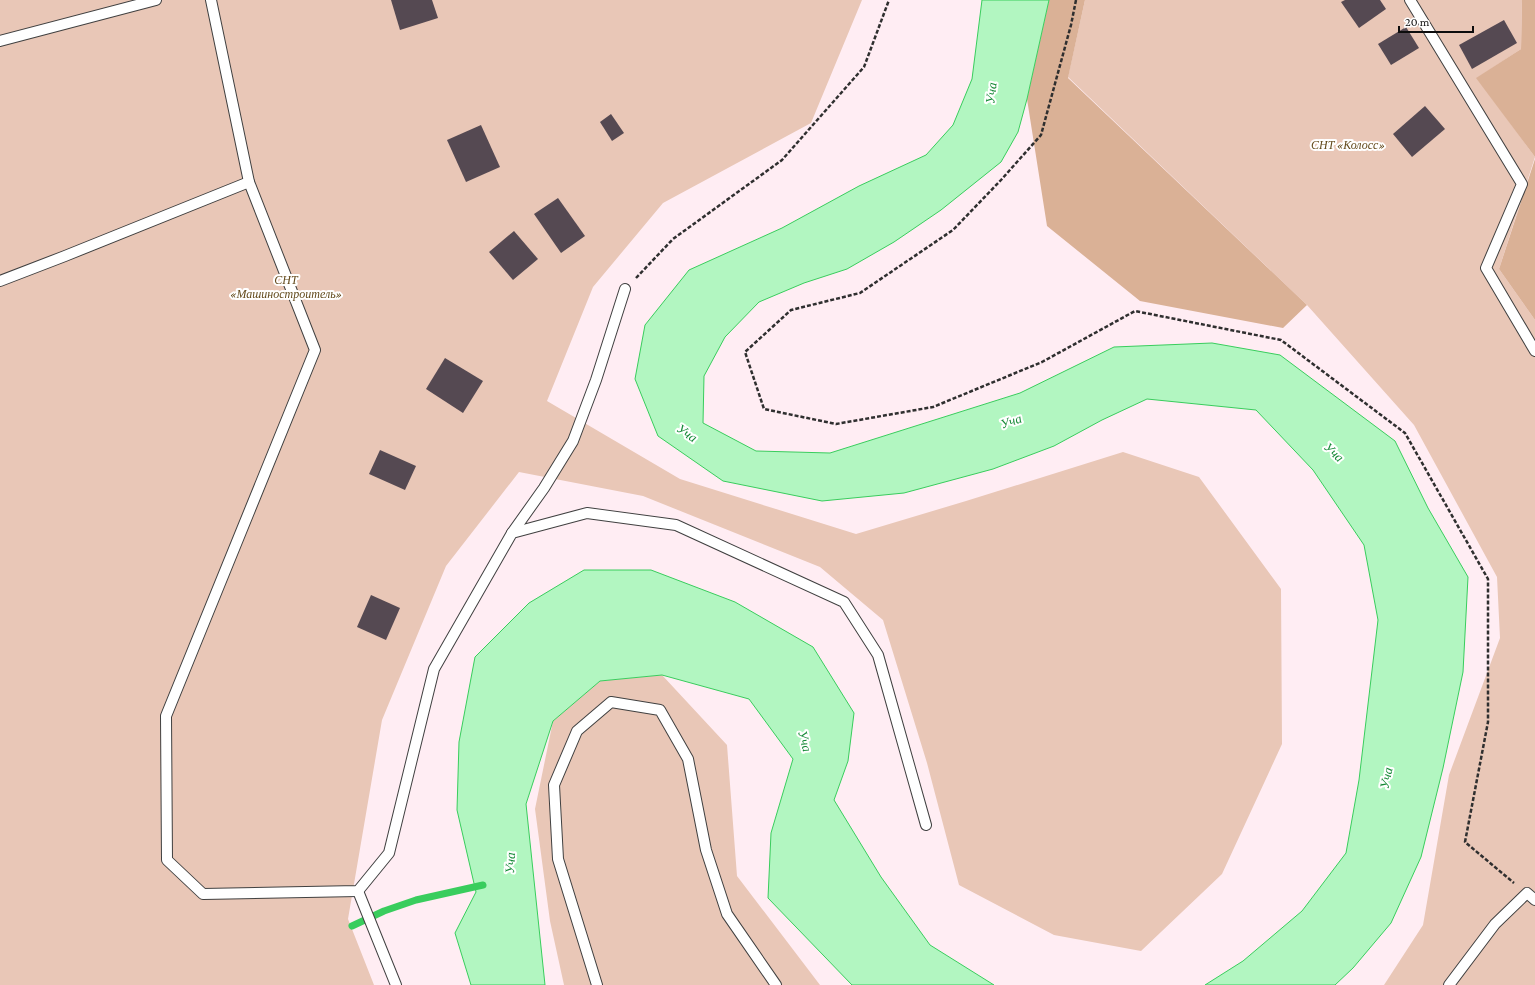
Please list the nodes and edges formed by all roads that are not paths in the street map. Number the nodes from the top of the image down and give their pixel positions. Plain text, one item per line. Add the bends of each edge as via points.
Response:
1 (156, 0) edge
2 (211, 0) edge
3 (1410, 0) edge
4 (0, 41) edge
5 (249, 182) junction
6 (0, 281) edge
7 (625, 289) road end
8 (1535, 351) edge
9 (512, 533) junction
10 (926, 825) dead end
11 (358, 892) junction
12 (1531, 897) edge
13 (396, 985) edge
14 (597, 985) edge
15 (776, 985) edge
16 (1449, 985) edge

1 - 4 lane
2 - 5 lane
3 - 8 lane via 1522,184 1486,268
5 - 6 lane
5 - 11 lane via 315,350 166,716 167,860 204,894
7 - 9 lane via 596,380 573,441
9 - 10 lane via 587,513 676,525 844,602 878,655
9 - 11 lane via 434,669 389,853
11 - 13 lane
12 - 16 lane via 1495,924
14 - 15 lane via 558,859 554,785 577,731 611,702 660,710 688,759 706,850 727,914

